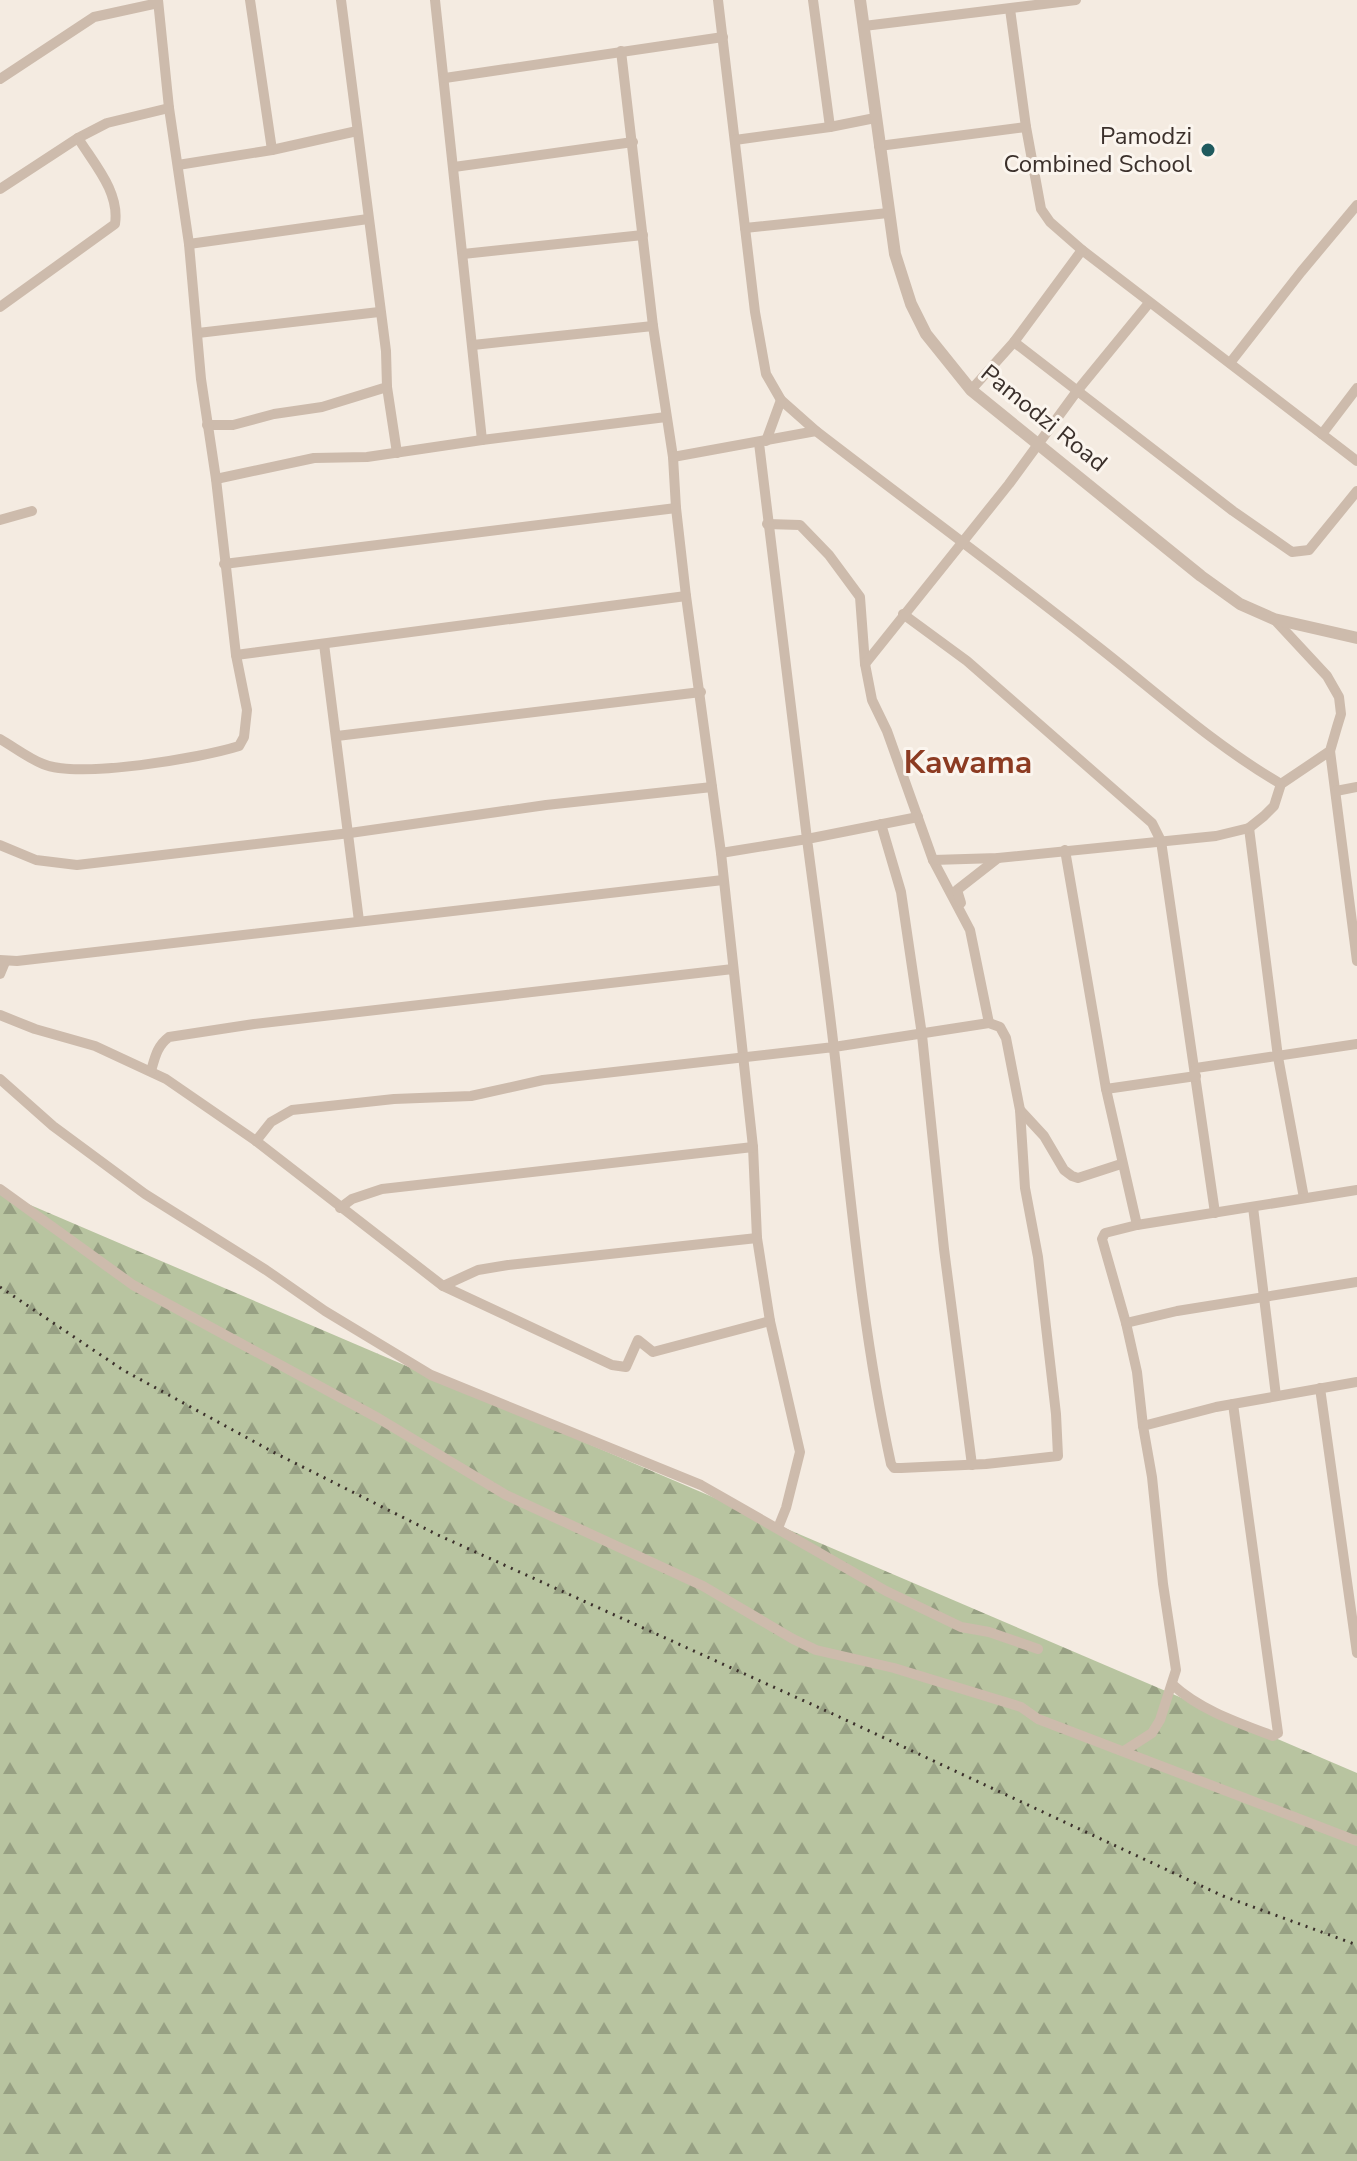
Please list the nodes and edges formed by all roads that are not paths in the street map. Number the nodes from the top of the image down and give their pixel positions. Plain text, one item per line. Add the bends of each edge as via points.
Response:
1 (250, 0) edge
2 (341, 0) edge
3 (435, 0) edge
4 (718, 0) edge
5 (813, 0) edge
6 (860, 0) edge
7 (1076, 0) edge
8 (158, 2) edge
9 (1010, 9) junction
10 (864, 26) junction
11 (723, 37) junction
12 (621, 51) junction
13 (445, 78) junction
14 (0, 79) edge
15 (169, 108) junction
16 (875, 118) junction
17 (830, 127) junction
18 (1026, 127) junction
19 (357, 131) junction
20 (78, 138) junction
21 (735, 140) junction
22 (633, 142) junction
23 (879, 146) junction
24 (272, 150) junction
25 (178, 165) junction
26 (454, 167) junction
27 (0, 189) edge
28 (1357, 205) edge
29 (888, 213) junction
30 (368, 219) junction
31 (745, 228) junction
32 (643, 235) junction
33 (189, 244) junction
34 (1082, 250) junction
35 (463, 254) junction
36 (1149, 303) junction
37 (0, 307) edge
38 (379, 312) junction
39 (653, 326) junction
40 (198, 333) junction
41 (1014, 342) junction
42 (473, 345) junction
43 (1230, 363) junction
44 (387, 387) junction
45 (1357, 388) edge
46 (971, 390) junction
47 (1077, 391) junction
48 (781, 400) junction
49 (666, 417) junction
50 (207, 425) junction
51 (816, 431) junction
52 (1322, 434) junction
53 (482, 440) junction
54 (763, 442) junction
55 (1038, 444) junction
56 (397, 453) junction
57 (673, 457) junction
58 (1357, 461) edge
59 (216, 479) junction
60 (1357, 491) edge
61 (676, 508) junction
62 (32, 511) dead end
63 (0, 520) edge
64 (767, 524) junction
65 (961, 542) junction
66 (224, 564) junction
67 (686, 596) junction
68 (903, 614) junction
69 (1274, 619) junction
70 (862, 634) junction
71 (1357, 638) edge
72 (881, 641) junction
73 (324, 644) junction
74 (236, 655) junction
75 (865, 664) junction
76 (701, 692) junction
77 (337, 736) junction
78 (0, 739) edge
79 (1330, 751) junction
80 (1281, 784) junction
81 (712, 787) junction
82 (1357, 787) edge
83 (1336, 791) junction
84 (918, 817) junction
85 (881, 824) junction
86 (1249, 828) junction
87 (350, 833) junction
88 (807, 839) junction
89 (1161, 841) junction
90 (0, 845) edge
91 (1065, 850) junction
92 (721, 853) junction
93 (998, 858) junction
94 (933, 860) junction
95 (723, 880) junction
96 (359, 921) junction
97 (970, 930) junction
98 (2, 961) edge
99 (1357, 961) edge
100 (733, 969) junction
101 (0, 974) edge
102 (0, 1015) edge
103 (989, 1023) junction
104 (922, 1035) junction
105 (1357, 1044) edge
106 (834, 1047) junction
107 (744, 1056) junction
108 (1278, 1057) junction
109 (151, 1071) junction
110 (1196, 1072) junction
111 (0, 1079) edge
112 (1106, 1089) junction
113 (1020, 1110) junction
114 (256, 1141) junction
115 (753, 1147) junction
116 (1121, 1164) junction
117 (0, 1189) edge
118 (1357, 1190) edge
119 (1304, 1198) junction
120 (1253, 1207) junction
121 (340, 1208) junction
122 (1215, 1213) junction
123 (1137, 1225) junction
124 (757, 1238) junction
125 (1357, 1282) edge
126 (443, 1286) junction
127 (1266, 1297) junction
128 (770, 1321) junction
129 (1126, 1323) junction
130 (1357, 1382) edge
131 (1320, 1388) junction
132 (1276, 1396) junction
133 (1233, 1404) junction
134 (1143, 1426) junction
135 (972, 1465) junction
136 (778, 1528) junction
137 (1038, 1649) dead end
138 (1357, 1653) edge
139 (1173, 1685) junction
140 (1124, 1751) junction
141 (1357, 1841) edge

1 - 24 street
2 - 19 street
3 - 13 street
4 - 11 street
5 - 17 street
6 - 10 street, Pamodzi Road
7 - 9 street
8 - 14 street via 94,17
8 - 15 street
9 - 10 street
9 - 18 street
10 - 16 street, Pamodzi Road
11 - 12 street
11 - 21 street
12 - 13 street
12 - 22 street
13 - 26 street
15 - 20 street via 107,123
15 - 25 street
16 - 17 street
16 - 23 street, Pamodzi Road
17 - 21 street
18 - 23 street
18 - 34 street via 1041,209
19 - 24 street
19 - 30 street
20 - 27 street
20 - 37 street via 115,203 115,224
21 - 31 street
22 - 26 street
22 - 32 street
23 - 29 street, Pamodzi Road
24 - 25 street
25 - 33 street
26 - 35 street
28 - 43 street
29 - 31 street
29 - 46 street, Pamodzi Road via 911,304 934,345
30 - 33 street
30 - 38 street
31 - 48 street via 766,374
32 - 35 street
32 - 39 street
33 - 40 street
34 - 36 street
34 - 41 street
35 - 42 street
36 - 43 street
36 - 47 street
38 - 40 street
38 - 44 street
39 - 42 street
39 - 49 street
40 - 50 street
41 - 46 street
41 - 47 street
42 - 53 street
43 - 52 street
44 - 50 street via 322,407 233,425
44 - 56 street
45 - 52 street
46 - 55 street, Pamodzi Road
47 - 55 street
47 - 60 street via 1292,552 1309,550
48 - 51 street
48 - 54 street
49 - 53 street
49 - 57 street
50 - 59 street
51 - 54 street
51 - 65 street
52 - 58 street
53 - 56 street
54 - 57 street
54 - 64 street
55 - 65 street
55 - 69 street, Pamodzi Road via 1201,576 1240,604
56 - 59 street via 314,458
57 - 61 street
59 - 66 street
61 - 66 street
61 - 67 street
62 - 63 street
64 - 70 street via 800,525 829,555 860,597
64 - 88 street
65 - 68 street
65 - 80 street via 1176,712
66 - 74 street
67 - 73 street
67 - 76 street
68 - 72 street
68 - 89 street via 967,661 1139,811
69 - 71 street, Pamodzi Road
69 - 79 street via 1327,676 1339,697 1341,714
70 - 72 street
70 - 75 street
72 - 75 street
73 - 74 street
73 - 77 street
74 - 78 street via 247,710 239,746 170,760 78,769 43,764
75 - 84 street via 872,700
76 - 77 street
76 - 81 street
77 - 87 street
79 - 80 street
79 - 83 street
80 - 86 street via 1274,806
81 - 87 street
81 - 92 street
82 - 83 street
83 - 99 street
84 - 85 street
84 - 94 street
85 - 88 street
85 - 104 street via 901,892
86 - 89 street
86 - 108 street
87 - 90 street via 77,865 36,860
87 - 96 street
88 - 92 street
88 - 106 street
89 - 91 street
89 - 110 street
91 - 93 street
91 - 112 street
92 - 95 street
93 - 94 street
93 - 97 street via 957,890
94 - 97 street
95 - 96 street
95 - 100 street
96 - 98 street
97 - 103 street
98 - 101 street
100 - 107 street
100 - 109 street via 169,1037 156,1053
102 - 109 street
103 - 104 street
103 - 113 street via 1000,1027 1006,1038
104 - 106 street
104 - 135 street
105 - 108 street
106 - 107 street
106 - 135 street via 866,1321 891,1464
107 - 114 street via 543,1080 471,1096 292,1110 271,1122
107 - 115 street
108 - 110 street
108 - 119 street
109 - 114 street
110 - 112 street
110 - 122 street
111 - 136 street via 145,1194 431,1375 701,1485
112 - 116 street
113 - 116 street via 1072,1176
113 - 135 street via 1025,1188 1060,1453 1046,1459
114 - 121 street
115 - 121 street via 382,1189
115 - 124 street
116 - 123 street
117 - 140 street via 133,1285 378,1418 506,1495 663,1566 816,1650 1003,1701
118 - 119 street
119 - 120 street
120 - 122 street
120 - 127 street
121 - 126 street
122 - 123 street
123 - 129 street via 1105,1233 1102,1239
124 - 126 street via 508,1265 478,1270
124 - 128 street
125 - 127 street
126 - 128 street via 623,1367 638,1340 653,1352
127 - 129 street
127 - 132 street
128 - 136 street via 800,1452
129 - 134 street
130 - 131 street
131 - 132 street
131 - 138 street
132 - 133 street
133 - 134 street
133 - 139 street via 1278,1733 1273,1736 1218,1714
134 - 139 street via 1172,1631
136 - 137 street via 939,1617
139 - 140 street via 1152,1733
140 - 141 street

